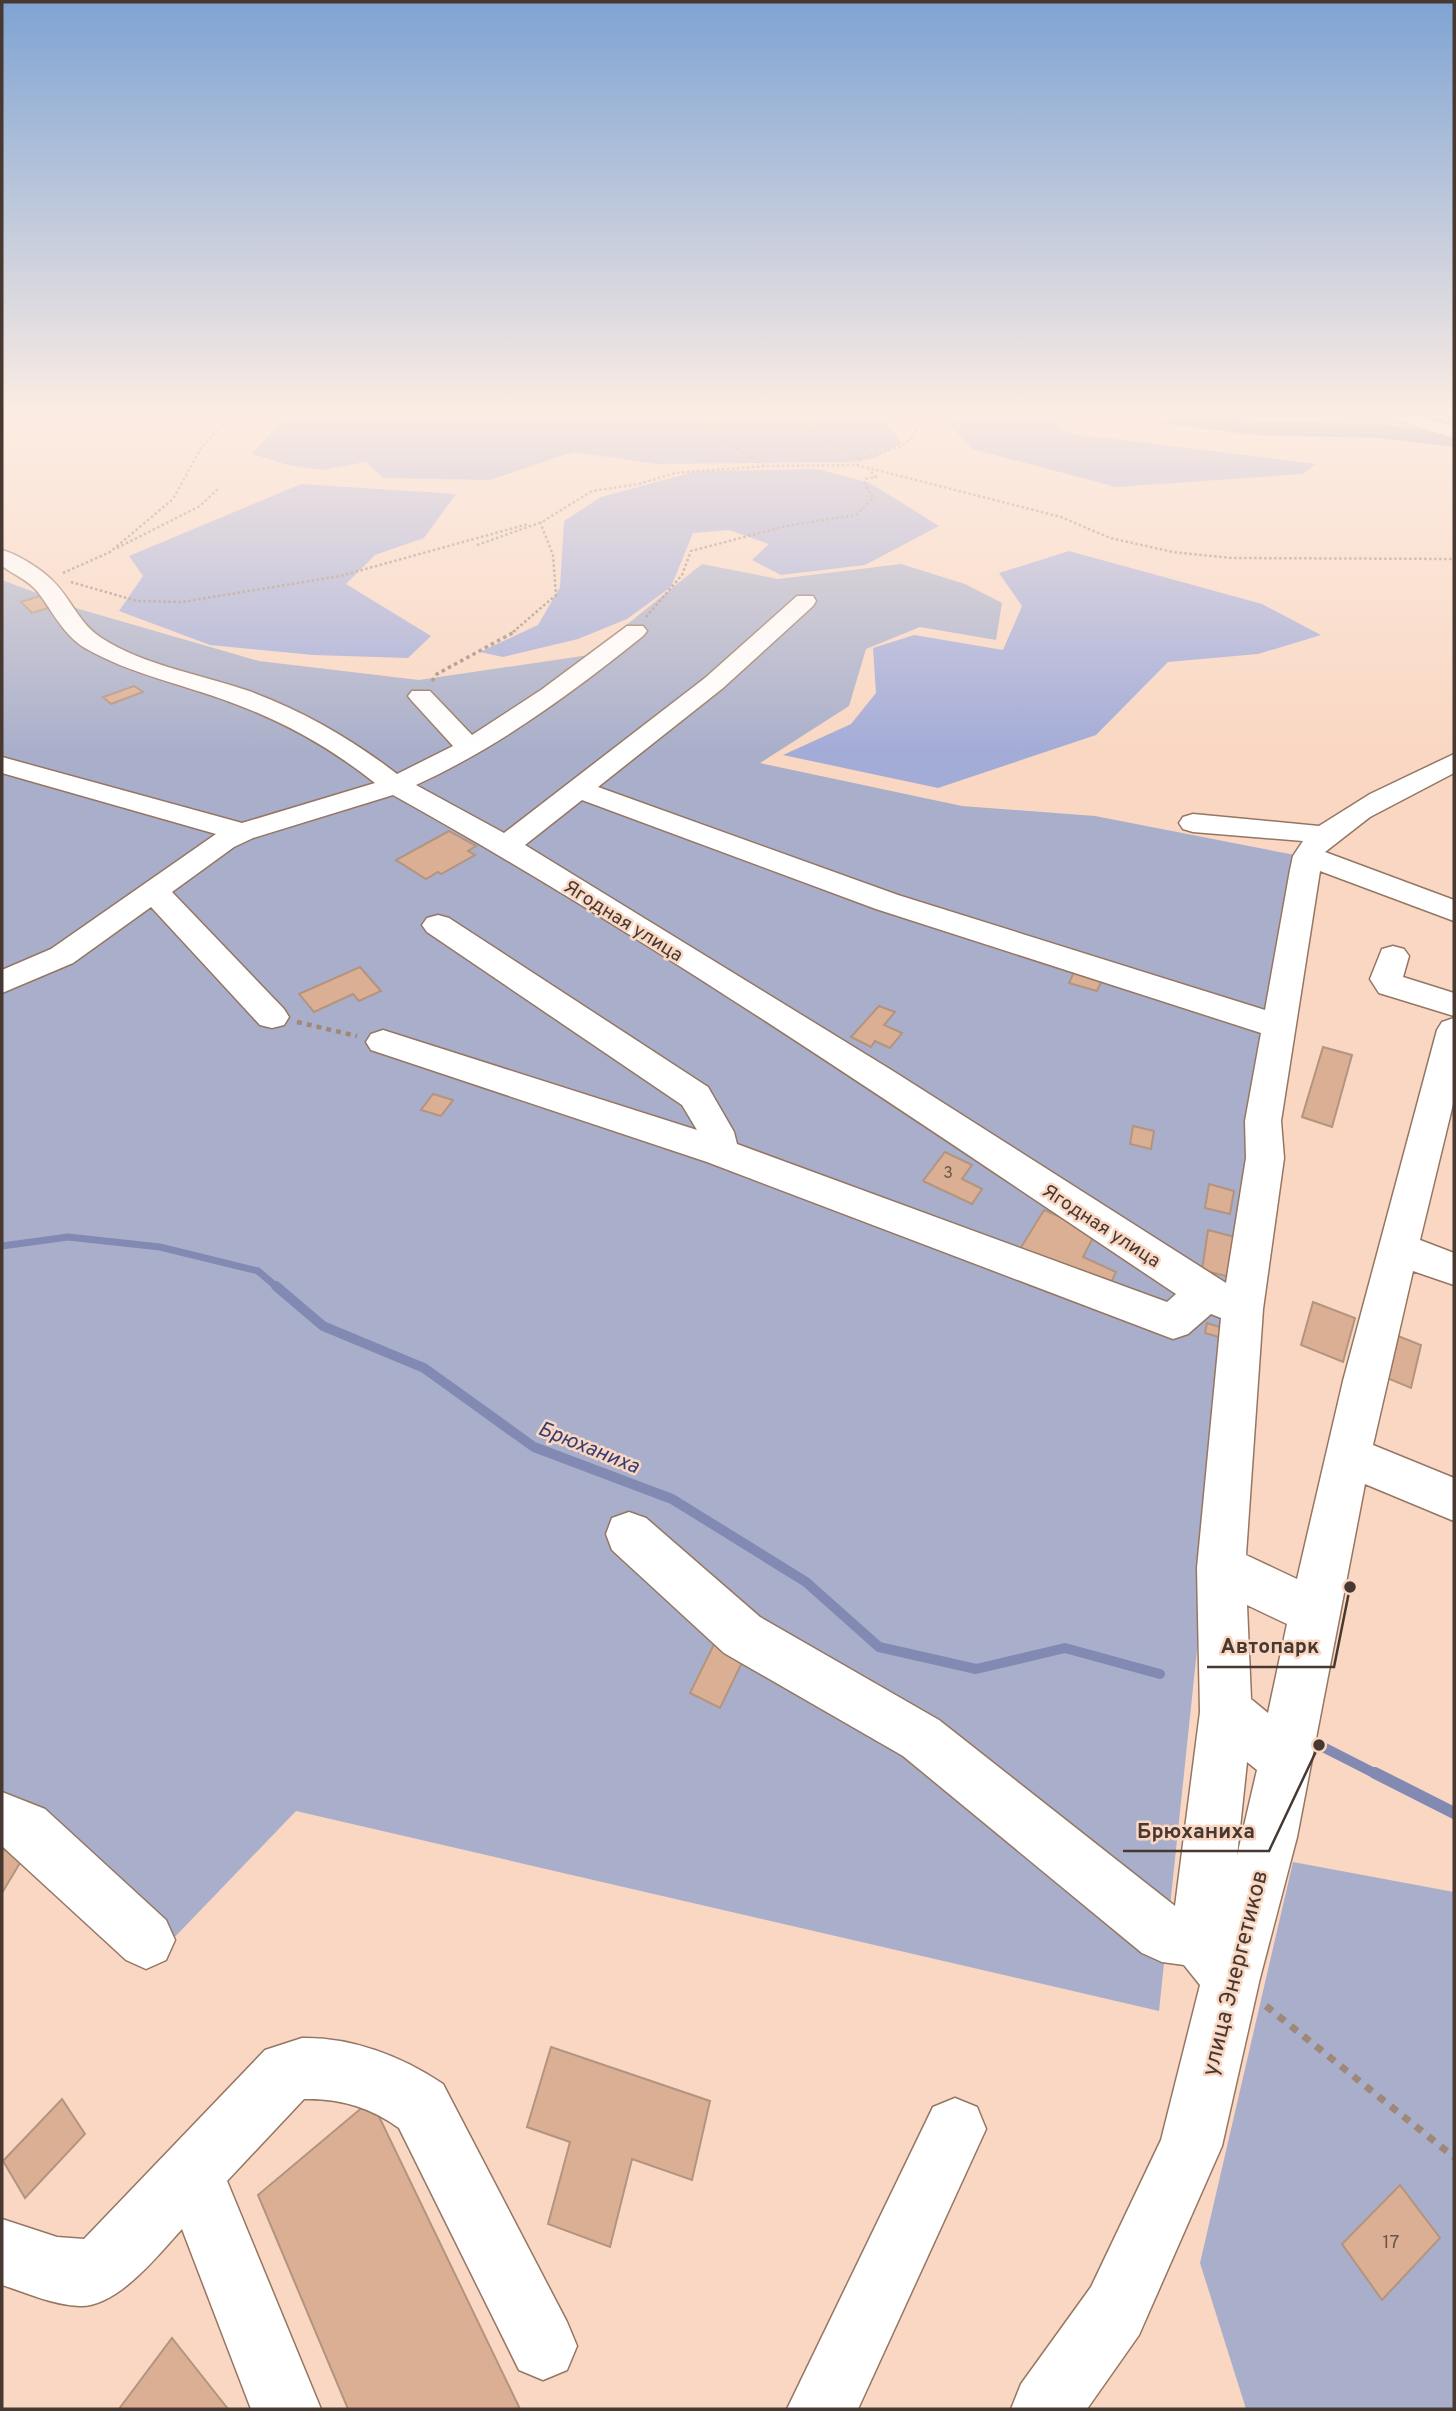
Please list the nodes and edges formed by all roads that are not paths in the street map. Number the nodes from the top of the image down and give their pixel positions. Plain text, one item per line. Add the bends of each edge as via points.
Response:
1 (2, 557) edge
2 (38, 580) junction
3 (2, 586) edge
4 (805, 601) dead end
5 (635, 631) road end
6 (421, 696) road end
7 (471, 749) junction
8 (1454, 762) edge
9 (2, 765) edge
10 (395, 785) junction
11 (578, 789) junction
12 (1192, 823) dead end
13 (243, 832) junction
14 (506, 846) junction
15 (1317, 846) junction
16 (153, 891) junction
17 (1454, 911) edge
18 (438, 925) dead end
19 (1393, 956) dead end
20 (11, 975) edge
21 (1454, 1005) edge
22 (272, 1017) road end
23 (1281, 1027) junction
24 (1454, 1030) edge
25 (383, 1042) road end
26 (720, 1152) junction
27 (1399, 1248) junction
28 (1454, 1269) edge
29 (1224, 1301) junction
30 (1349, 1455) junction
31 (1454, 1500) edge
32 (629, 1534) dead end
33 (1220, 1568) junction
34 (1314, 1612) junction
35 (1226, 1712) junction
36 (1286, 1760) junction
37 (2, 1819) edge
38 (146, 1940) dead end
39 (1216, 1959) junction
40 (956, 2129) dead end
41 (192, 2172) junction
42 (2, 2252) edge
43 (543, 2346) dead end
44 (286, 2409) edge
45 (822, 2409) edge
46 (1046, 2409) edge

1 - 2 street, Ягодная улица
2 - 3 street
2 - 10 street, Ягодная улица via 90,641 127,660 241,697 302,723 354,753
4 - 11 street via 714,683
5 - 7 street via 568,685
6 - 7 street
7 - 10 street
8 - 15 street via 1358,814
9 - 13 street
10 - 13 street
10 - 14 street, Ягодная улица
11 - 14 street
11 - 23 street via 887,902
12 - 15 street via 1282,829
13 - 16 street
14 - 29 street, Ягодная улица
15 - 17 street
15 - 23 street
16 - 20 street via 62,956
16 - 22 street
18 - 26 street via 695,1096 716,1132
19 - 21 street via 1387,979 1391,985
23 - 29 street via 1263,1121 1265,1158
24 - 27 street, улица Энергетиков
25 - 26 street
26 - 29 street via 1173,1322
27 - 28 street
27 - 30 street, улица Энергетиков
29 - 33 street
30 - 31 street
30 - 34 street, улица Энергетиков
32 - 39 street via 742,1635 921,1738 1162,1933
33 - 34 street
33 - 35 street
34 - 36 street, улица Энергетиков
35 - 36 street
35 - 39 street
36 - 39 street, улица Энергетиков via 1270,1837
37 - 38 street via 26,1828
39 - 46 street, улица Энергетиков via 1191,2146 1115,2311
40 - 45 street
41 - 42 street via 107,2262 84,2273 57,2270
41 - 43 street via 287,2072 305,2065 403,2091 421,2106 432,2125
41 - 44 street

